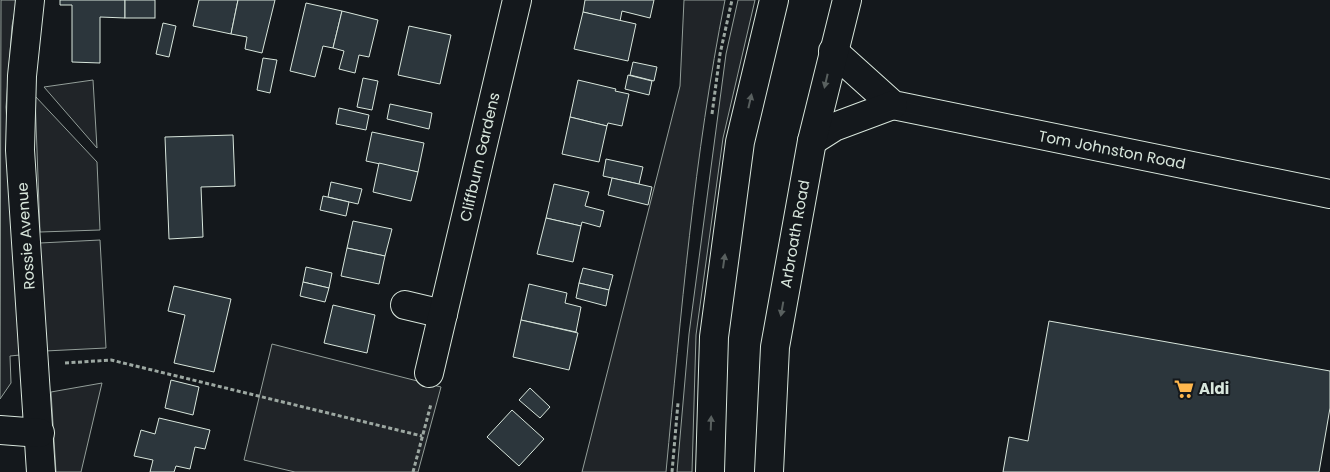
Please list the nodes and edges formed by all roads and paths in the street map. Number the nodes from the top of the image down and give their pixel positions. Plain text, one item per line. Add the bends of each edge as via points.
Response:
1 (30, 0) edge
2 (517, 0) edge
3 (774, 0) edge
4 (847, 0) edge
5 (833, 51) junction
6 (893, 105) junction
7 (812, 141) junction
8 (1330, 194) edge
9 (405, 305) dead end
10 (443, 314) junction
11 (34, 365) junction
12 (429, 373) dead end
13 (432, 402) dead end
14 (0, 430) edge
15 (40, 434) junction
16 (422, 436) junction
17 (41, 472) edge
18 (413, 472) edge
19 (710, 472) edge
20 (769, 472) edge

1 - 11 street, Rossie Avenue via 22,76 20,150
2 - 10 street, Cliffburn Gardens
19 -> 3 street via 714,338 740,142
4 - 5 street, Arbroath Road
5 - 6 street
5 -> 7 street, Arbroath Road
6 - 7 street via 834,127
6 - 8 street, Tom Johnston Road
7 -> 20 street, Arbroath Road via 775,347
9 - 10 street
10 - 12 street, Cliffburn Gardens
11 - 15 street, Rossie Avenue
11 - 16 path via 111,360
13 - 16 path
14 - 15 street
15 - 17 street, Rossie Avenue
16 - 18 path

